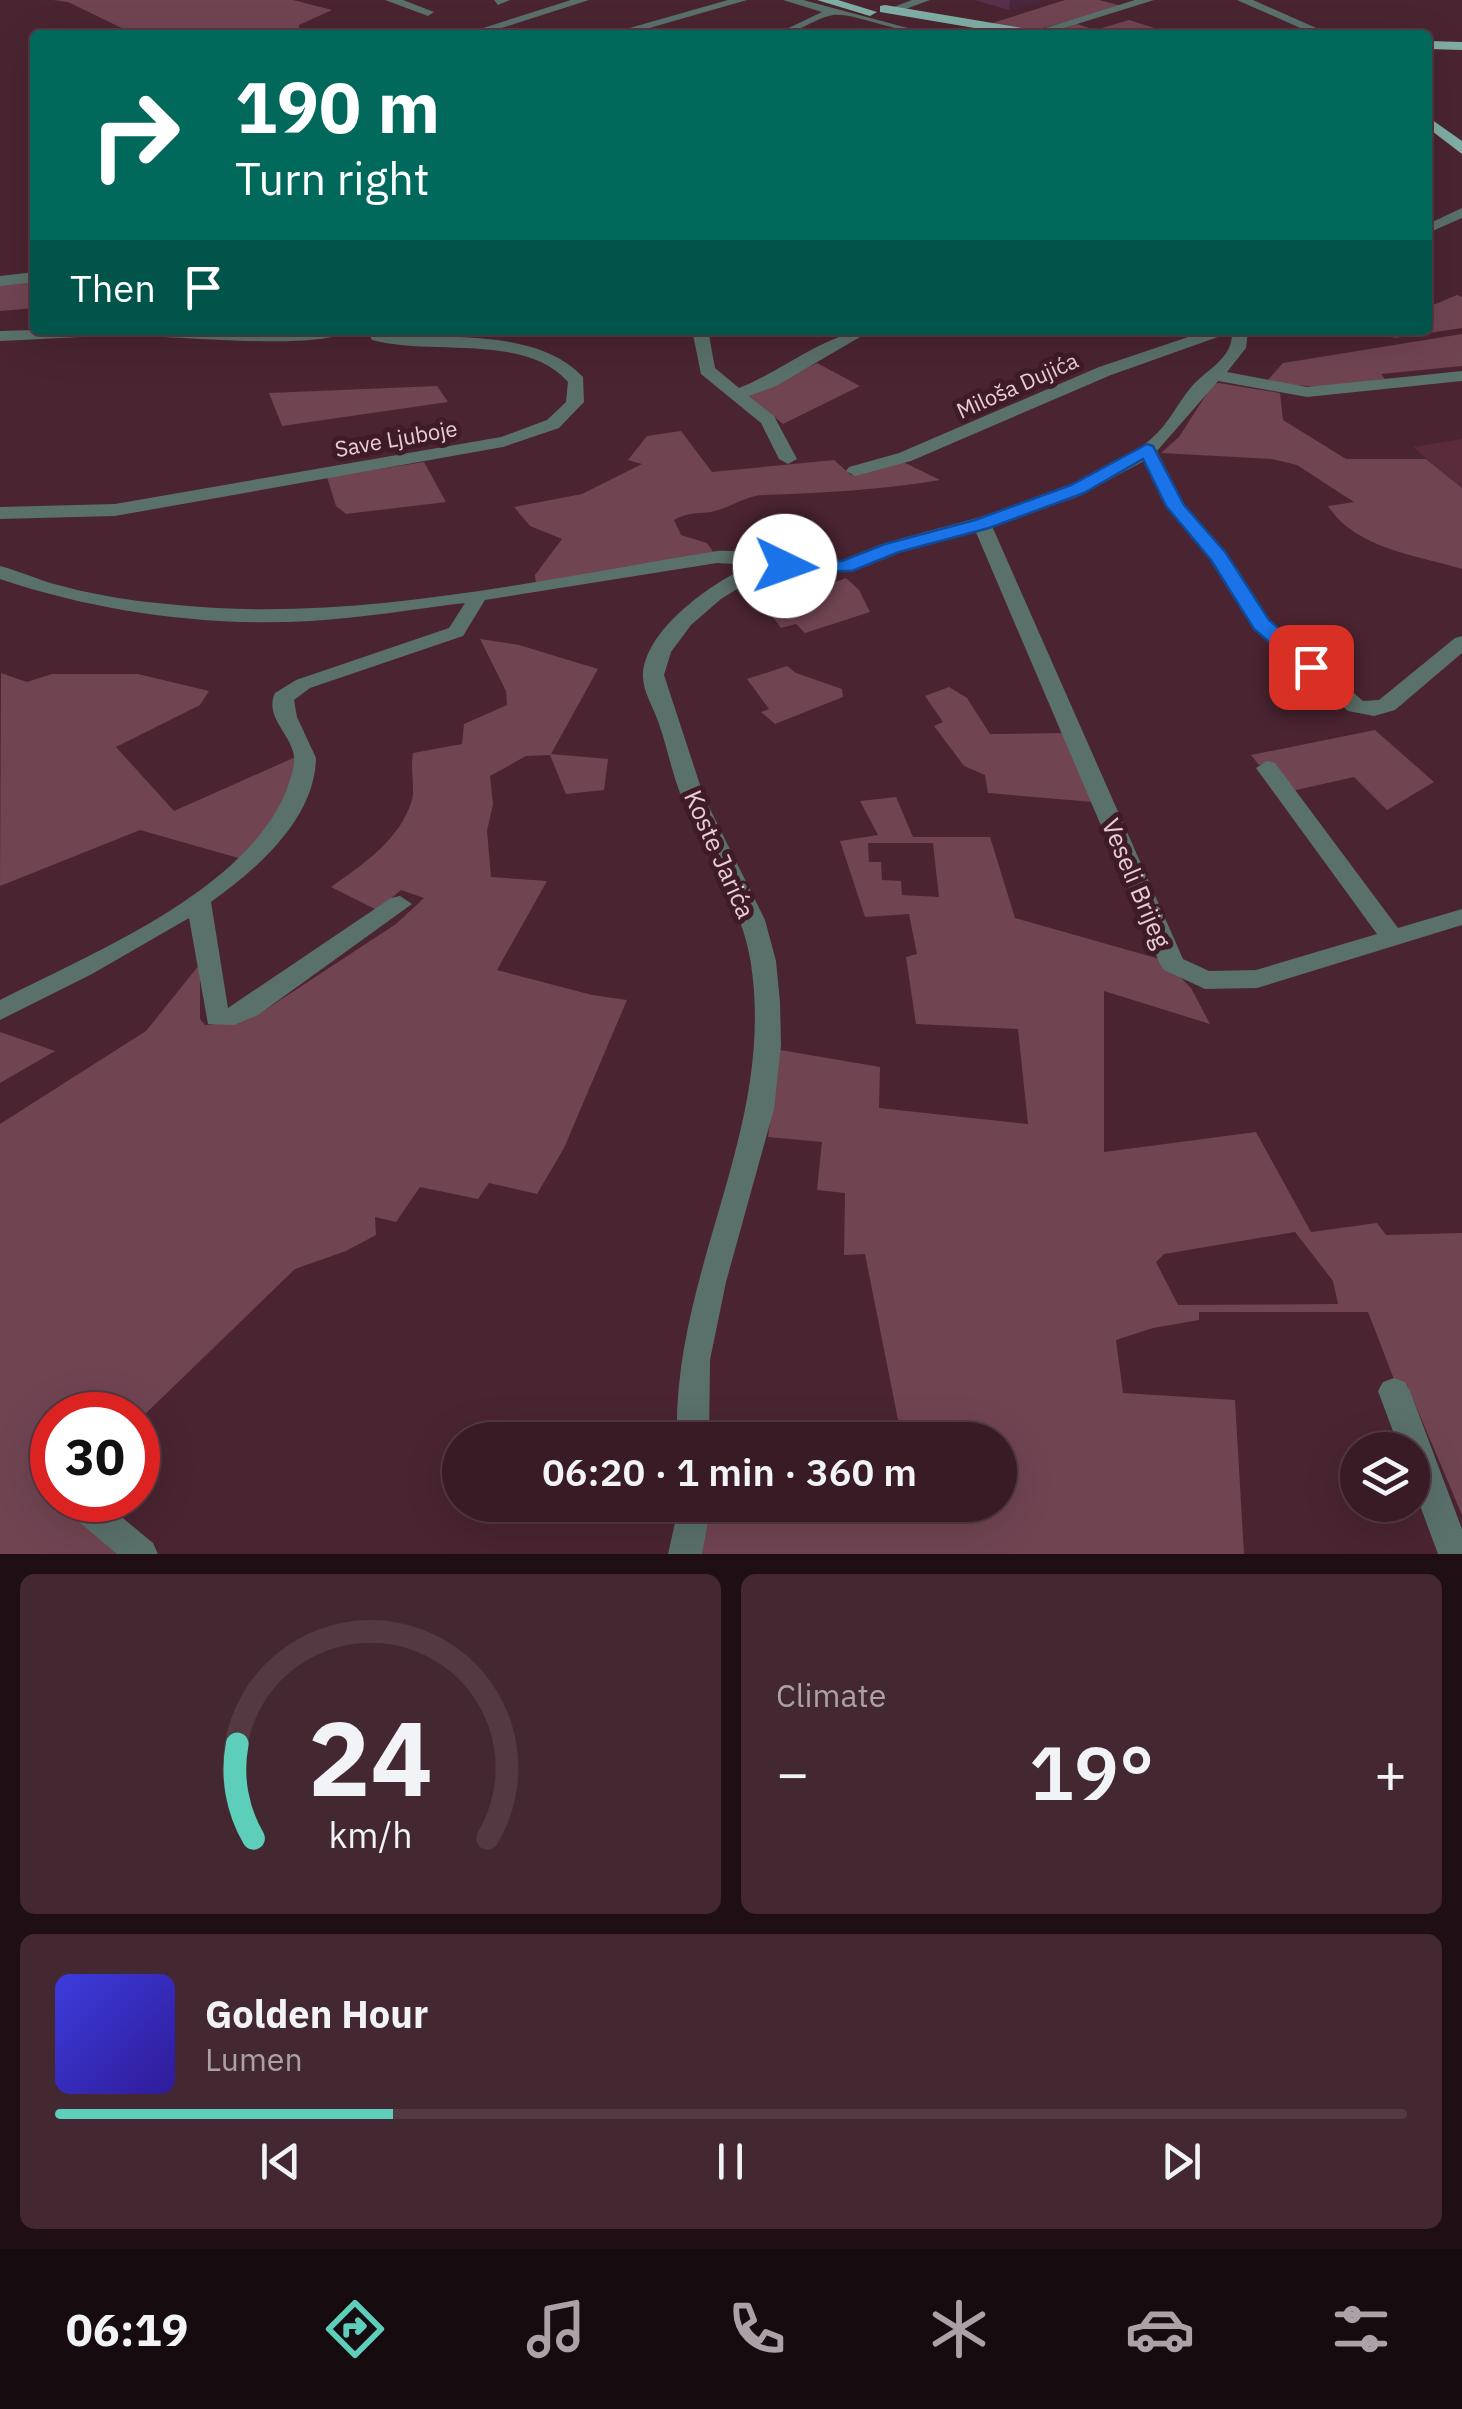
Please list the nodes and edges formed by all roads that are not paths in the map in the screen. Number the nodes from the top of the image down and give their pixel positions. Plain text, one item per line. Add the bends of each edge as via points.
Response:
1 (395, 0) edge
2 (583, 0) edge
3 (741, 0) edge
4 (789, 0) edge
5 (851, 0) edge
6 (924, 0) edge
7 (1148, 0) edge
8 (1243, 0) edge
9 (828, 6) edge
10 (428, 12) dead end
11 (875, 13) junction
12 (1296, 23) junction
13 (484, 30) edge
14 (630, 30) edge
15 (788, 30) edge
16 (916, 30) edge
17 (962, 30) edge
18 (1002, 30) edge
19 (1046, 30) edge
20 (1304, 30) edge
21 (1314, 30) edge
22 (1432, 48) edge
23 (1462, 48) edge
24 (1432, 124) edge
25 (1462, 149) edge
26 (1432, 210) edge
27 (1462, 210) edge
28 (1434, 226) edge
29 (30, 278) edge
30 (0, 281) edge
31 (32, 335) edge
32 (270, 335) edge
33 (305, 335) edge
34 (377, 335) edge
35 (701, 335) edge
36 (855, 335) edge
37 (1184, 335) edge
38 (1212, 335) edge
39 (1240, 335) edge
40 (0, 336) edge
41 (298, 336) junction
42 (1198, 340) junction
43 (392, 341) junction
44 (1214, 376) junction
45 (1462, 376) edge
46 (737, 394) junction
47 (1147, 450) junction
48 (788, 458) dead end
49 (854, 471) dead end
50 (0, 513) edge
51 (982, 524) junction
52 (777, 565) junction
53 (0, 572) edge
54 (476, 596) junction
55 (1462, 642) edge
56 (1267, 768) dead end
57 (199, 902) junction
58 (400, 904) dead end
59 (1462, 917) edge
60 (1393, 938) junction
61 (0, 1011) edge
62 (1394, 1391) dead end
63 (692, 1422) edge
64 (103, 1522) edge
65 (692, 1522) edge
66 (141, 1554) edge
67 (685, 1554) edge
68 (1455, 1554) edge

1 - 10 street
2 - 13 street
3 - 14 street
4 - 9 street
5 - 11 main road
6 - 11 street
7 - 19 street
8 - 12 street
9 - 11 main road
9 - 15 street
11 - 16 street
11 - 17 main road
11 - 18 main road
12 - 20 street
12 - 21 street
22 - 23 main road
24 - 25 main road
26 - 27 street
27 - 28 street
29 - 30 street
31 - 40 street
32 - 41 street
33 - 41 street
34 - 43 street, Save Ljuboje
35 - 46 street via 707,370
36 - 46 street
37 - 42 street
38 - 42 street, Miloša Dujića
39 - 44 street, Koste Jarića via 1238,350
41 - 43 street, Save Ljuboje
42 - 49 street, Miloša Dujića via 1105,371 918,452
43 - 50 street, Save Ljuboje via 529,351 564,368 578,395 559,419 503,442 104,511
44 - 45 street via 1307,392
44 - 47 street, Koste Jarića
46 - 48 street via 768,420
47 - 51 street, Koste Jarića via 1078,489
47 - 55 street via 1176,506 1219,557 1261,624 1356,706 1374,710 1387,704
51 - 52 street, Koste Jarića via 845,566
51 - 60 street, Veseli Brijeg via 1173,964 1205,980 1257,979
52 - 54 street, Koste Jarića via 717,557
52 - 63 street, Koste Jarića via 700,605 654,668 695,804 750,916 765,990 757,1126 691,1368
53 - 54 street, Koste Jarića via 126,604 232,615 311,615
54 - 57 street via 456,632 303,684 283,698 284,719 304,744 303,780 269,838
56 - 60 street
57 - 58 street via 217,1018 249,1009
57 - 61 street
59 - 60 street, Veseli Brijeg
62 - 68 street
64 - 66 street
65 - 67 street

